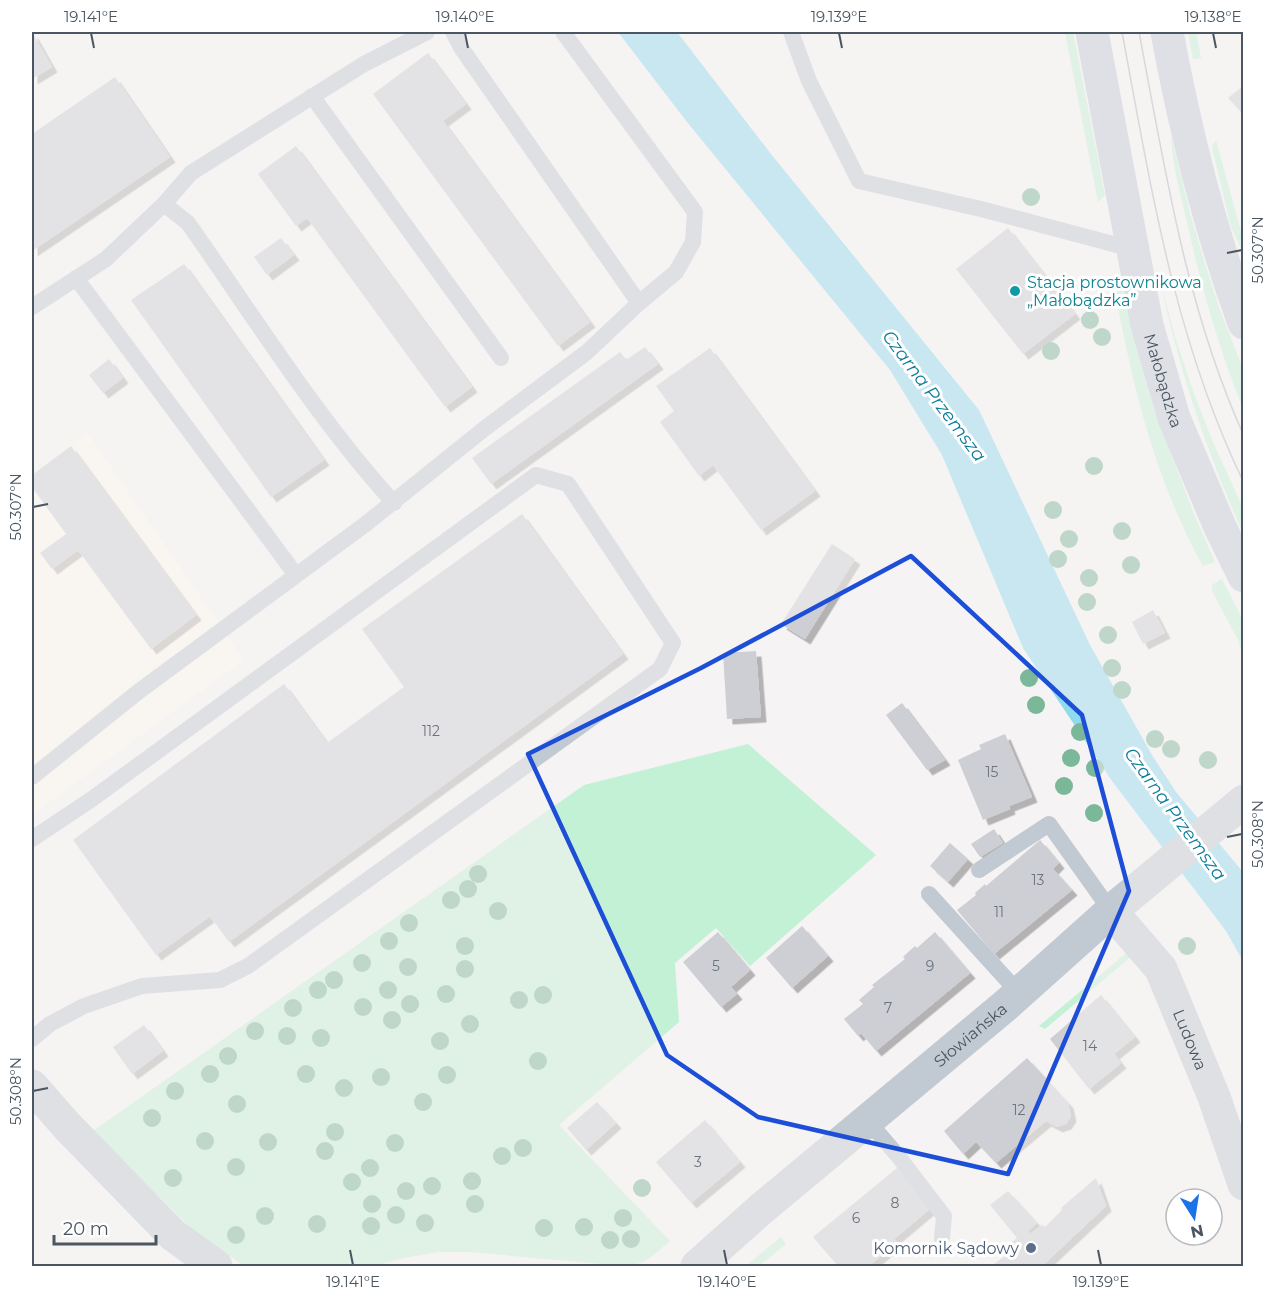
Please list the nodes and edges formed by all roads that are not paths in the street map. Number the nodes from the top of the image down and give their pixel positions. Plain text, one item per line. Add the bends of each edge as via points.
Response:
1 (427, 32) edge
2 (453, 32) edge
3 (563, 32) edge
4 (791, 32) edge
5 (1092, 32) edge
6 (1167, 32) edge
7 (312, 96) junction
8 (164, 204) junction
9 (1132, 249) junction
10 (76, 278) junction
11 (639, 303) junction
12 (32, 308) edge
13 (1244, 323) edge
14 (501, 358) dead end
15 (394, 503) junction
16 (296, 575) junction
17 (1244, 576) edge
18 (32, 777) edge
19 (1244, 801) edge
20 (32, 839) edge
21 (980, 870) dead end
22 (929, 894) dead end
23 (1121, 903) junction
24 (1019, 993) junction
25 (32, 1039) edge
26 (32, 1086) edge
27 (867, 1120) junction
28 (1244, 1184) edge
29 (942, 1238) dead end
30 (216, 1266) edge
31 (698, 1266) edge

1 - 7 lane
2 - 11 lane
3 - 11 lane via 695,212 693,242 676,272
4 - 9 lane via 809,81 859,181 981,208
5 - 9 street, Małobądzka
6 - 13 street via 1207,210
7 - 8 lane via 191,173
7 - 14 lane
8 - 10 lane via 106,259
8 - 15 lane via 188,224 303,390
9 - 17 street, Małobądzka via 1147,325 1173,418
10 - 12 lane
10 - 16 lane
11 - 15 lane via 587,352
15 - 16 lane
16 - 18 lane via 138,692
19 - 23 street, Słowiańska
20 - 25 lane via 536,475 568,484 673,643 660,669 248,966 220,980 142,986 84,1006 50,1024
21 - 23 lane via 1049,824
22 - 24 lane
23 - 24 street, Słowiańska
23 - 28 street, Ludowa via 1161,969 1214,1097
24 - 27 street, Słowiańska
26 - 30 street via 173,1235
27 - 29 lane via 944,1216
27 - 31 street, Słowiańska

